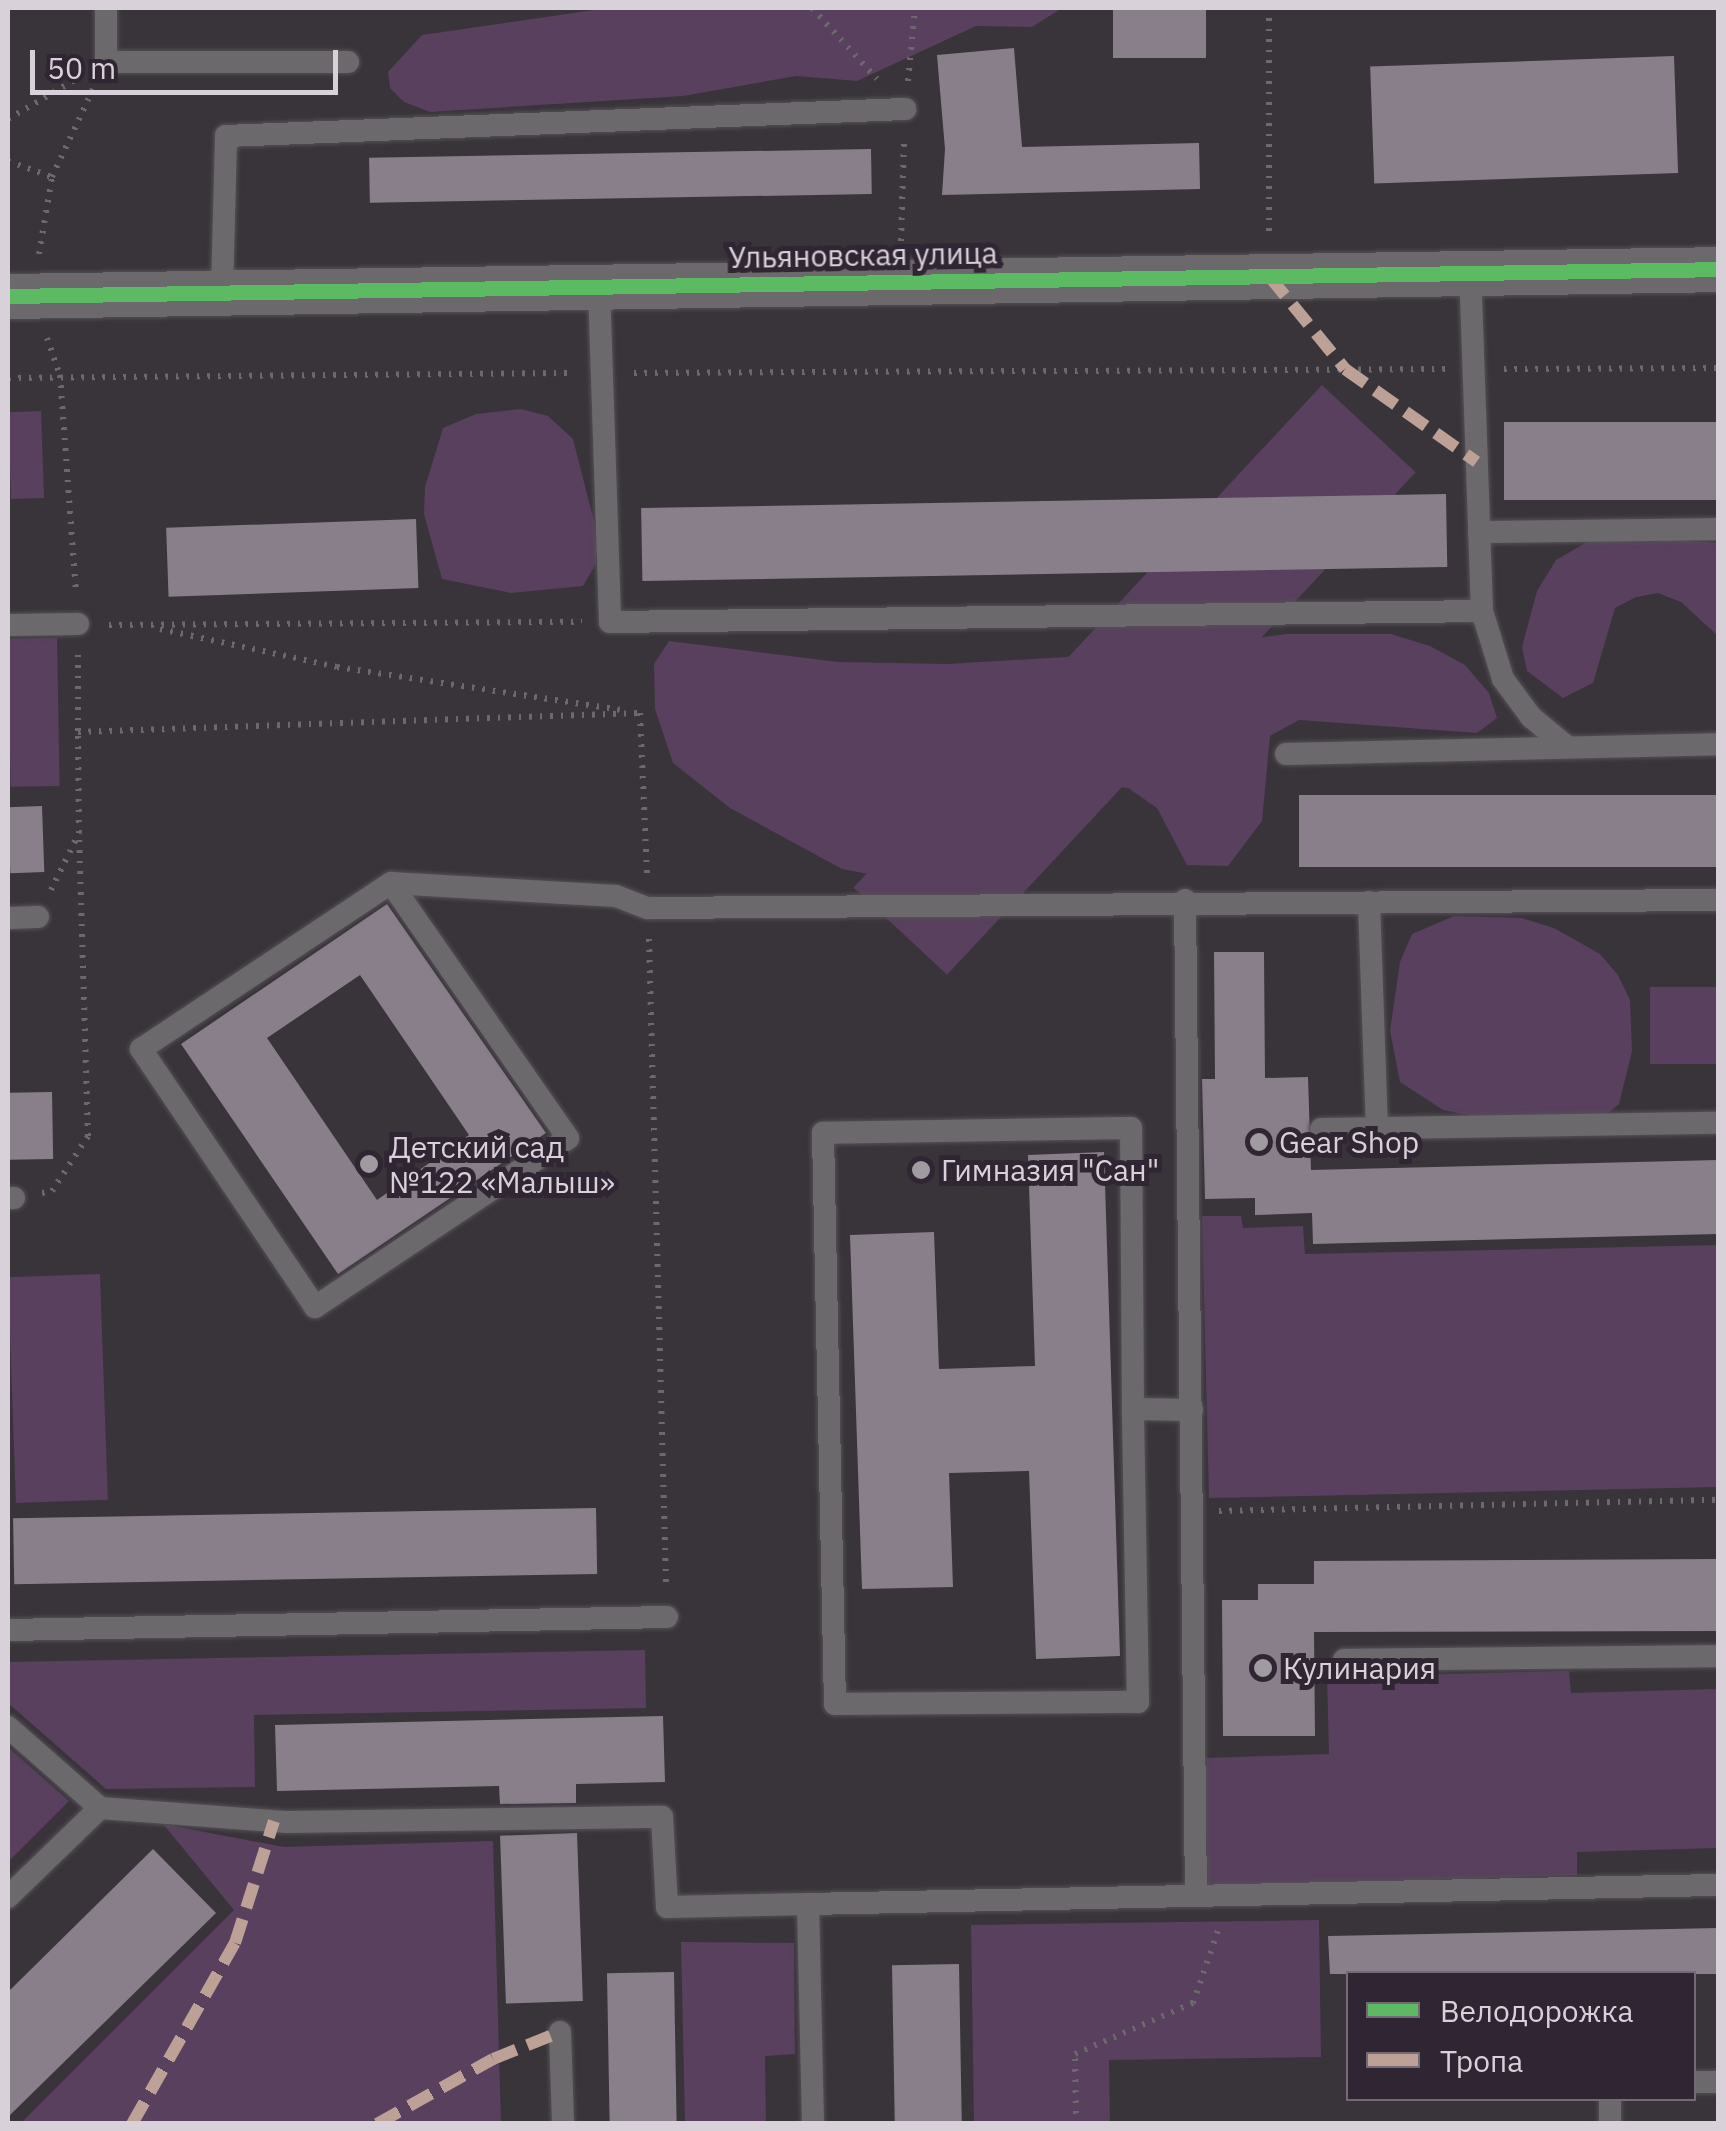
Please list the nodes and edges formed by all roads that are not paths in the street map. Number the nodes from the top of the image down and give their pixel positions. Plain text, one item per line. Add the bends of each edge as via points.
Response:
1 (106, 8) edge
2 (348, 62) dead end
3 (905, 110) road end
4 (1718, 269) edge
5 (1470, 273) junction
6 (599, 287) junction
7 (222, 292) junction
8 (8, 296) edge
9 (1718, 529) edge
10 (1479, 532) junction
11 (1482, 611) junction
12 (78, 624) road end
13 (8, 625) edge
14 (1718, 744) edge
15 (1565, 745) junction
16 (1286, 754) dead end
17 (391, 883) junction
18 (1185, 900) junction
19 (1718, 900) edge
20 (1370, 902) junction
21 (38, 917) road end
22 (8, 918) edge
23 (1718, 1123) edge
24 (1377, 1128) junction
25 (1321, 1129) dead end
26 (1133, 1410) junction
27 (1192, 1410) junction
28 (667, 1616) road end
29 (8, 1630) edge
30 (1718, 1656) edge
31 (1344, 1660) dead end
32 (8, 1727) edge
33 (100, 1808) junction
34 (1718, 1885) edge
35 (1196, 1896) junction
36 (8, 1897) edge
37 (808, 1904) junction
38 (560, 2032) dead end
39 (563, 2124) edge
40 (814, 2124) edge

1 - 2 lane via 106,62
3 - 7 lane via 226,136
4 - 5 street, Ульяновская улица
5 - 6 street, Ульяновская улица
5 - 10 lane
6 - 7 street, Ульяновская улица
6 - 11 lane via 610,622
7 - 8 street, Ульяновская улица
9 - 10 lane
10 - 11 lane
11 - 15 lane via 1504,679 1531,717
12 - 13 lane
14 - 15 lane
15 - 16 lane
17 - 17 lane via 568,1138 315,1307 141,1050
17 - 18 lane via 616,896 648,908
18 - 20 lane
18 - 27 lane
19 - 20 lane
20 - 24 lane
21 - 22 lane
23 - 24 lane
24 - 25 lane
26 - 26 lane via 1138,1702 835,1704 823,1133 1131,1128
26 - 27 lane
27 - 35 lane
28 - 29 lane
30 - 31 lane
32 - 33 lane
33 - 36 lane
33 - 37 lane via 288,1822 662,1817 667,1907
34 - 35 lane
35 - 37 lane
37 - 40 lane
38 - 39 lane

